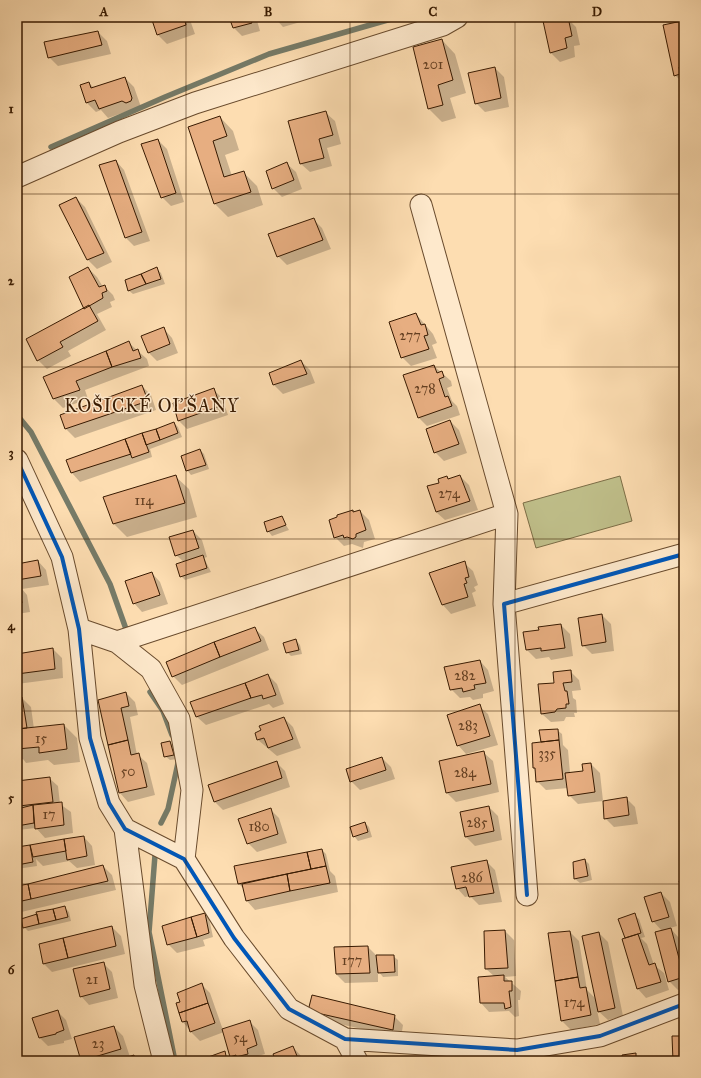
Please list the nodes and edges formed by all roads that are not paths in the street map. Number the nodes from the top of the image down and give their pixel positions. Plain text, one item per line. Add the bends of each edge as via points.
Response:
1 (457, 17) edge
2 (17, 177) edge
3 (421, 205) dead end
4 (17, 460) edge
5 (507, 514) junction
6 (684, 554) edge
7 (504, 604) junction
8 (79, 629) junction
9 (117, 642) junction
10 (125, 829) junction
11 (184, 859) junction
12 (526, 895) dead end
13 (684, 1004) edge
14 (345, 1039) junction
15 (164, 1061) edge
16 (357, 1061) edge

1 - 2 street via 443,25 195,103 119,132
3 - 5 street
4 - 8 street via 62,557
5 - 7 street
5 - 9 street
6 - 7 street
7 - 12 street
8 - 9 street
8 - 10 street via 90,738 109,803
9 - 11 street via 150,669 178,719 192,790
10 - 11 street
10 - 15 street via 145,985
11 - 14 street via 234,938 289,1009
13 - 14 street via 600,1036 517,1050
14 - 16 street

